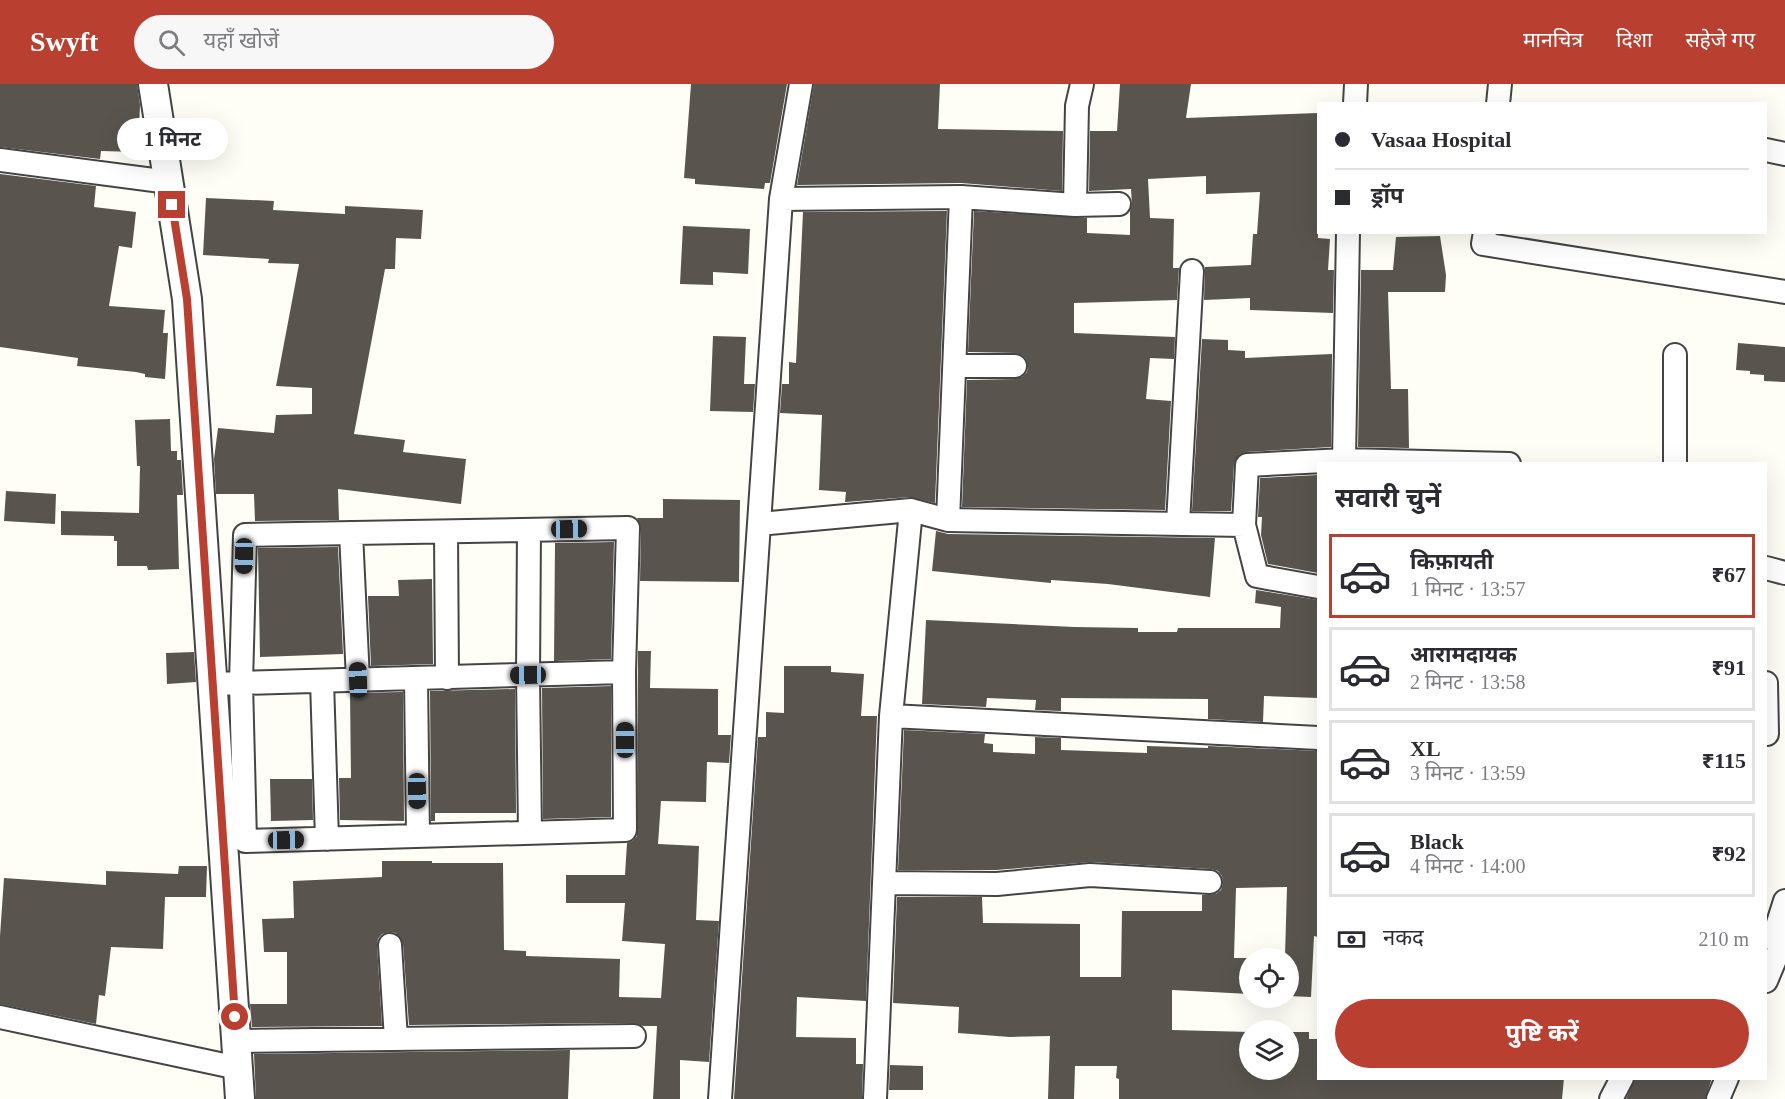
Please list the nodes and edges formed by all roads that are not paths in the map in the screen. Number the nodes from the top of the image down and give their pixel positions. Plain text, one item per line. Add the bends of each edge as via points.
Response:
1 (153, 84) edge
2 (801, 84) edge
3 (1082, 84) edge
4 (1356, 84) edge
5 (1500, 84) edge
6 (1355, 102) edge
7 (1498, 102) edge
8 (1767, 150) edge
9 (1785, 154) edge
10 (0, 159) edge
11 (169, 182) junction
12 (961, 198) junction
13 (781, 199) junction
14 (1119, 204) dead end
15 (1075, 205) junction
16 (1348, 234) edge
17 (1485, 234) edge
18 (1192, 272) dead end
19 (1785, 292) edge
20 (1675, 355) dead end
21 (956, 366) junction
22 (1015, 366) dead end
23 (1344, 460) junction
24 (1426, 462) edge
25 (1675, 462) edge
26 (911, 510) junction
27 (948, 520) junction
28 (1178, 523) junction
29 (759, 524) junction
30 (1244, 525) junction
31 (529, 530) junction
32 (446, 532) junction
33 (351, 533) junction
34 (1767, 568) edge
35 (1785, 573) edge
36 (1317, 587) edge
37 (624, 672) junction
38 (528, 675) junction
39 (416, 678) junction
40 (447, 678) junction
41 (358, 680) junction
42 (322, 681) junction
43 (241, 683) junction
44 (212, 684) junction
45 (1767, 692) edge
46 (891, 716) junction
47 (1772, 734) edge
48 (1317, 738) edge
49 (530, 833) junction
50 (418, 836) junction
51 (327, 839) junction
52 (1210, 882) dead end
53 (886, 883) junction
54 (1785, 901) edge
55 (1776, 942) edge
56 (390, 945) dead end
57 (1767, 977) edge
58 (0, 1017) edge
59 (634, 1036) dead end
60 (396, 1039) junction
61 (237, 1055) junction
62 (1621, 1080) edge
63 (1725, 1080) edge
64 (240, 1099) edge
65 (720, 1099) edge
66 (875, 1099) edge
67 (1611, 1099) edge
68 (1718, 1099) edge

1 - 11 street
2 - 13 street
3 - 15 street via 1077,106
4 - 6 street
5 - 7 street
8 - 9 street
10 - 11 street
11 - 44 street via 187,299
12 - 13 street
12 - 15 street
12 - 21 street
13 - 29 street
14 - 15 street
16 - 23 street
17 - 19 street via 1483,244
18 - 28 street
20 - 25 street
21 - 22 street
21 - 27 street
23 - 24 street
23 - 30 street via 1247,465
26 - 27 street
26 - 29 street
26 - 46 street
27 - 28 street
28 - 30 street
29 - 65 street
30 - 36 street via 1257,576
31 - 32 street
31 - 37 street via 628,528
31 - 38 street
32 - 33 street
32 - 40 street
33 - 41 street
33 - 43 street via 244,535
34 - 35 street
37 - 38 street
37 - 49 street via 625,830
38 - 40 street
38 - 49 street
39 - 40 street
39 - 41 street
39 - 50 street
41 - 42 street
42 - 43 street
42 - 51 street
43 - 44 street
43 - 51 street via 245,841
44 - 61 street
45 - 47 street
46 - 48 street
46 - 53 street
49 - 50 street
50 - 51 street
52 - 53 street via 1090,875 997,884
53 - 66 street
54 - 55 street
55 - 57 street
56 - 60 street
58 - 61 street
59 - 60 street
60 - 61 street
61 - 64 street
62 - 67 street
63 - 68 street

